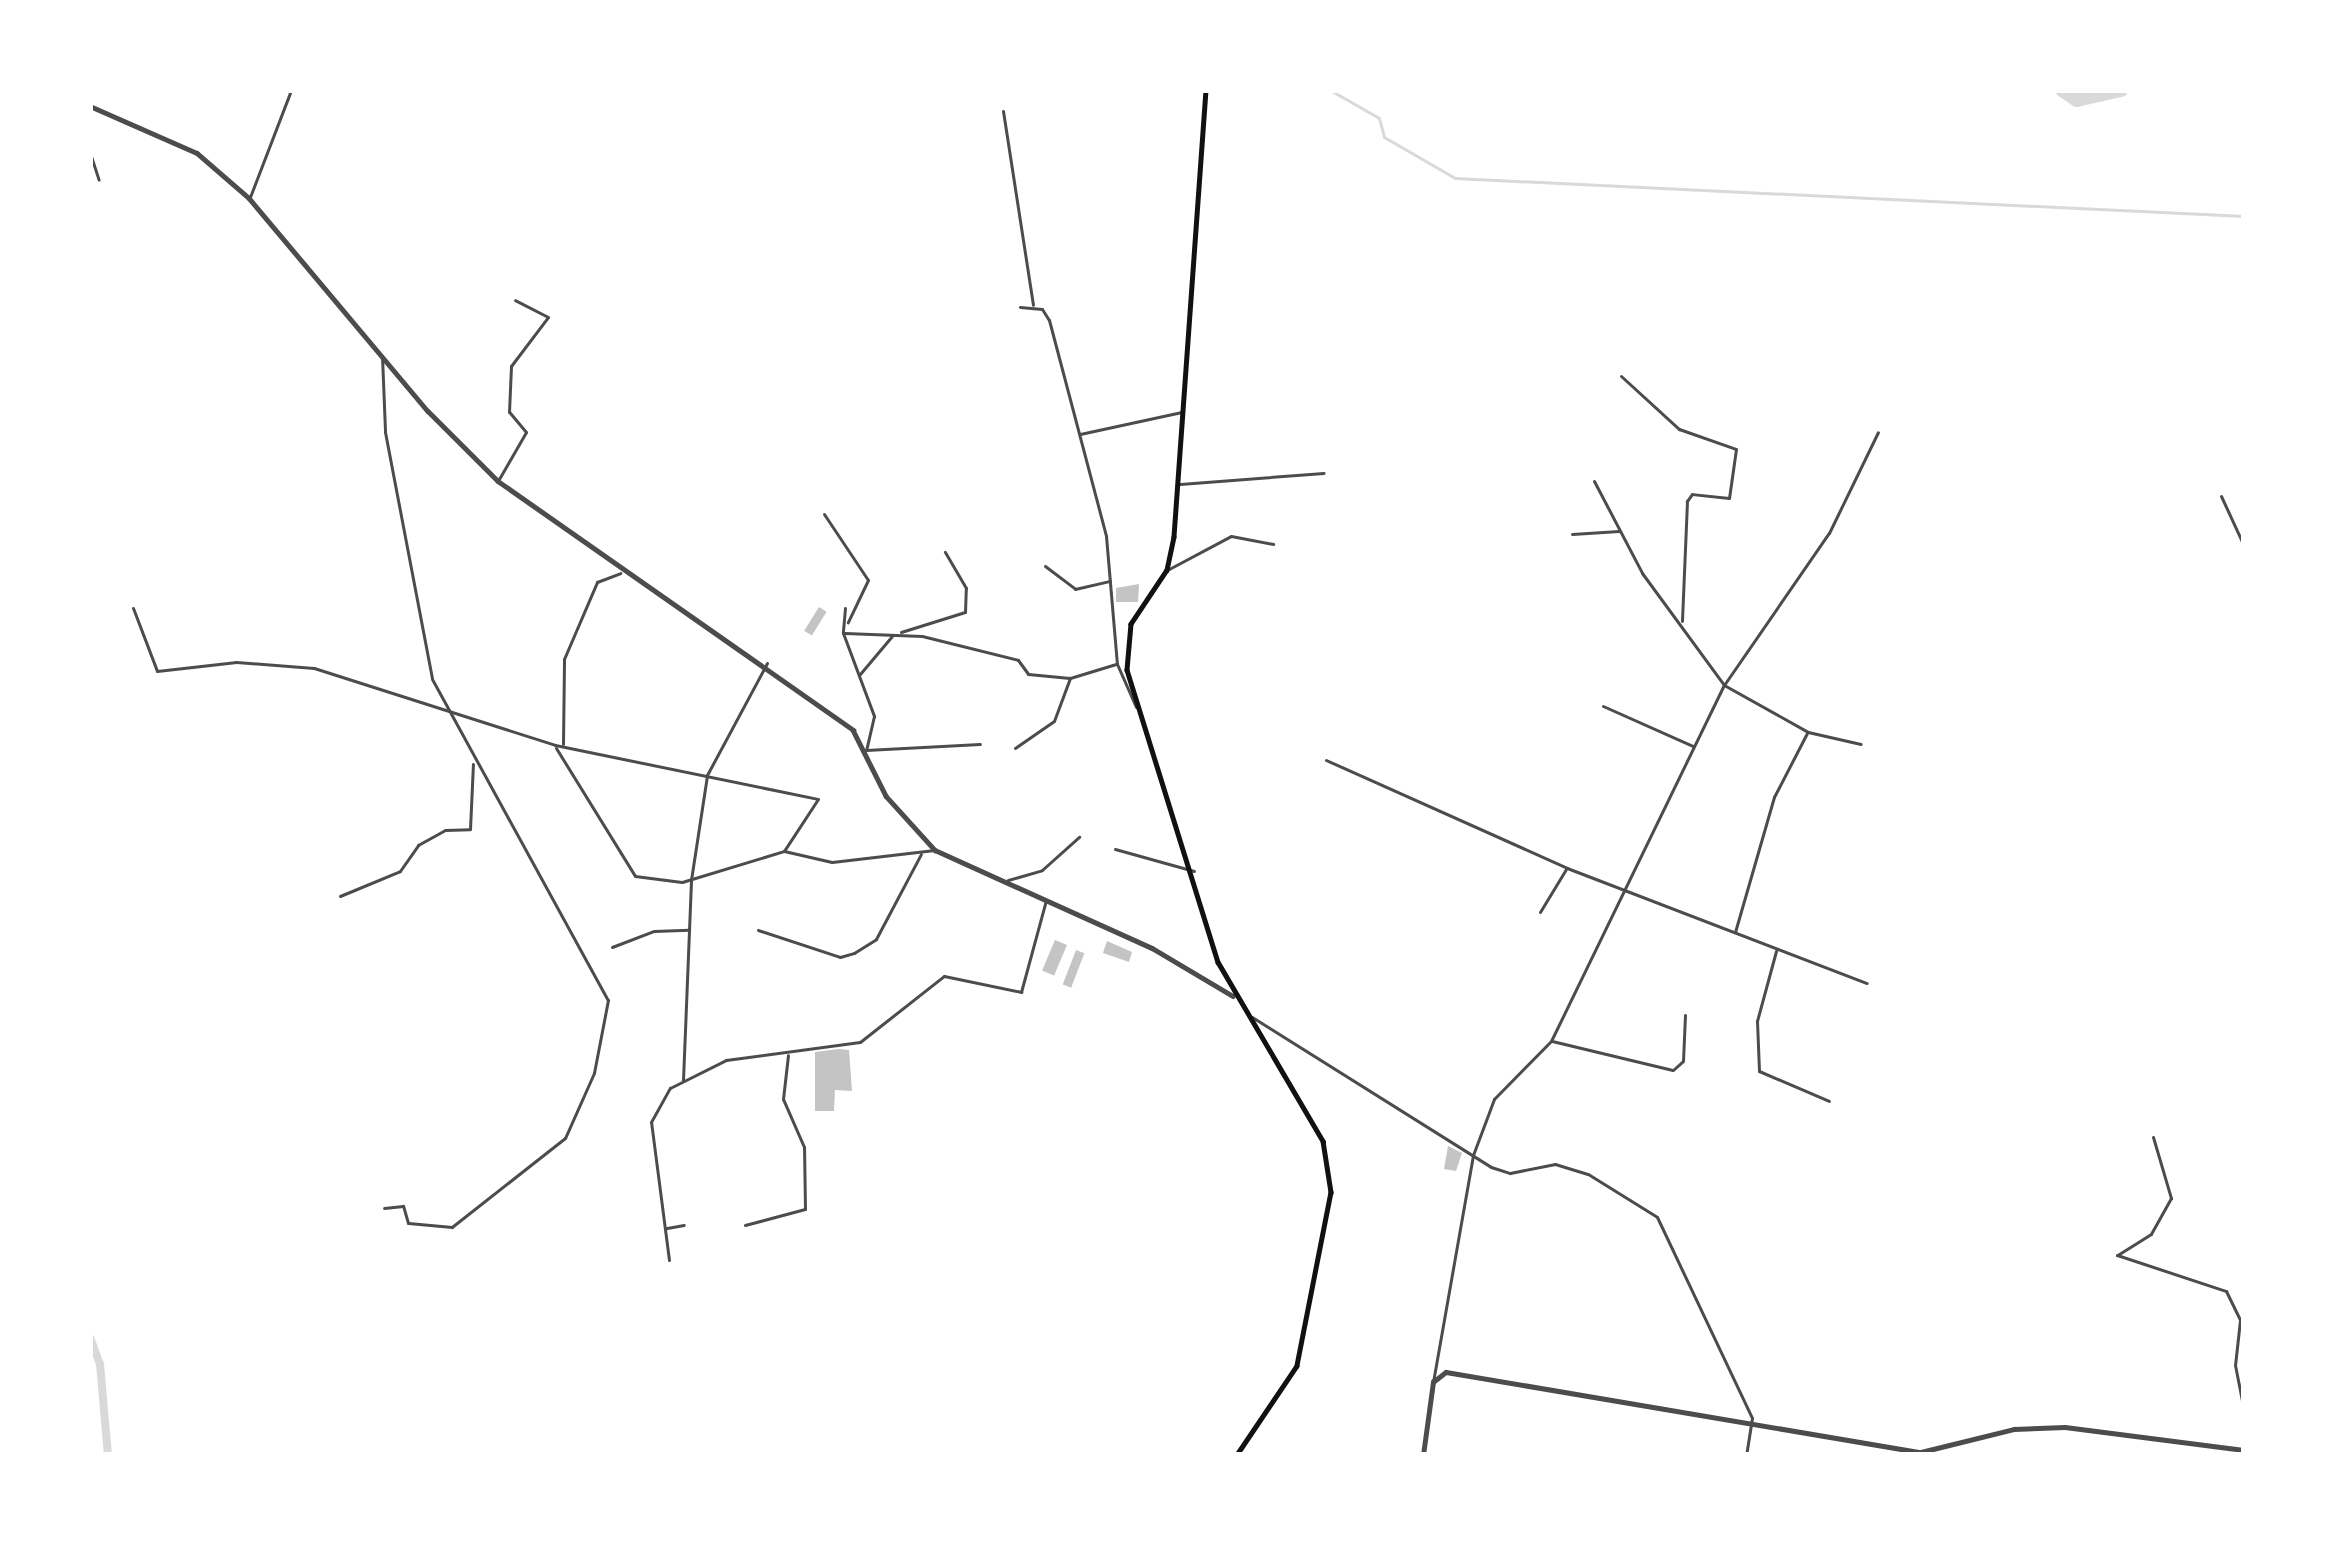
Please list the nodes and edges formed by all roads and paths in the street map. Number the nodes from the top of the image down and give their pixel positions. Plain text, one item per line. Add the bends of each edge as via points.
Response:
1 (291, 90) edge
2 (1206, 90) edge
3 (90, 106) edge
4 (1003, 111) dead end
5 (90, 153) edge
6 (99, 180) dead end
7 (249, 198) junction
8 (515, 300) dead end
9 (1020, 307) dead end
10 (1034, 307) junction
11 (382, 354) junction
12 (1621, 376) dead end
13 (1184, 411) junction
14 (1878, 432) dead end
15 (1078, 434) junction
16 (1324, 473) dead end
17 (499, 481) junction
18 (1594, 481) dead end
19 (1178, 484) junction
20 (2221, 496) dead end
21 (824, 514) dead end
22 (1620, 531) junction
23 (1572, 534) dead end
24 (1273, 544) dead end
25 (2244, 546) edge
26 (945, 552) dead end
27 (1045, 566) dead end
28 (1167, 570) junction
29 (620, 573) junction
30 (1112, 581) junction
31 (133, 608) dead end
32 (845, 608) dead end
33 (846, 623) junction
34 (1682, 623) junction
35 (898, 632) junction
36 (843, 633) junction
37 (767, 662) junction
38 (1117, 664) junction
39 (859, 675) junction
40 (1070, 678) junction
41 (1724, 685) junction
42 (1604, 706) dead end
43 (449, 715) junction
44 (1144, 718) junction
45 (1808, 732) junction
46 (980, 744) dead end
47 (1862, 744) dead end
48 (555, 745) junction
49 (562, 746) junction
50 (1694, 747) junction
51 (1015, 748) dead end
52 (866, 750) junction
53 (1326, 760) dead end
54 (474, 762) junction
55 (706, 775) junction
56 (1079, 837) dead end
57 (1115, 849) dead end
58 (935, 850) junction
59 (784, 851) junction
60 (922, 853) junction
61 (1567, 868) junction
62 (1194, 871) junction
63 (691, 880) junction
64 (1009, 880) junction
65 (1624, 891) junction
66 (340, 896) dead end
67 (1046, 898) junction
68 (1540, 913) dead end
69 (691, 930) junction
70 (758, 930) dead end
71 (1735, 934) junction
72 (612, 947) dead end
73 (1776, 950) junction
74 (1867, 983) dead end
75 (1233, 996) junction
76 (1240, 1009) junction
77 (1685, 1015) dead end
78 (1551, 1041) junction
79 (789, 1054) junction
80 (683, 1080) junction
81 (1829, 1101) dead end
82 (2153, 1137) dead end
83 (1473, 1155) junction
84 (384, 1208) dead end
85 (684, 1225) dead end
86 (745, 1225) dead end
87 (665, 1228) junction
88 (668, 1260) dead end
89 (1432, 1382) junction
90 (2244, 1411) edge
91 (1752, 1418) junction
92 (2242, 1451) edge
93 (1237, 1455) edge
94 (1423, 1455) edge
95 (1746, 1455) edge

1 - 7 street
2 - 13 main road
3 - 7 street via 197,153
4 - 10 street
5 - 6 street
7 - 11 street
8 - 17 street via 548,317 511,366 509,412 526,432
9 - 10 street
10 - 15 street via 1049,320
11 - 17 street
11 - 43 street via 385,432 433,679
12 - 34 street via 1679,429 1736,449 1730,498 1692,494 1687,501
13 - 15 street
13 - 19 main road
14 - 41 street via 1829,533
15 - 30 street
16 - 19 street
17 - 29 street
18 - 22 street
19 - 28 main road
20 - 25 street
21 - 33 street via 868,580
22 - 23 street
22 - 34 street
24 - 28 street via 1231,536
26 - 35 street via 966,588 965,612
27 - 30 street via 1075,590
28 - 44 main road via 1135,616 1126,648
29 - 37 street
29 - 49 street via 597,582 565,659
30 - 38 street
31 - 43 street via 157,671 236,662 314,668 390,687
32 - 33 street
33 - 36 street
34 - 41 street
35 - 36 street
35 - 39 street
35 - 40 street via 1018,660 1028,674
36 - 39 street
37 - 52 street
37 - 55 street
38 - 40 street
38 - 44 street
39 - 52 street via 874,716
40 - 51 street via 1054,721
41 - 45 street
41 - 50 street
42 - 50 street
43 - 48 street
43 - 54 street
44 - 62 main road
45 - 47 street
45 - 71 street via 1774,797
46 - 52 street
48 - 49 street
48 - 63 street via 630,872
49 - 55 street
50 - 65 street
52 - 58 street via 886,796
53 - 61 street
54 - 66 street via 470,829 445,830 418,845 400,871
54 - 84 street via 608,1000 603,1037 566,1138 452,1227 408,1223 404,1206
55 - 59 street via 818,799
55 - 63 street
56 - 64 street via 1042,870
57 - 62 street
58 - 60 street
58 - 64 street
59 - 60 street via 832,862
59 - 63 street
60 - 70 street via 876,939 854,953 840,957
61 - 65 street
61 - 68 street
62 - 75 main road
63 - 69 street
64 - 67 street
65 - 71 street
65 - 78 street
67 - 75 street
67 - 79 street via 1021,992 944,976 860,1042
69 - 72 street via 654,931
69 - 80 street
71 - 73 street
73 - 74 street
73 - 81 street via 1757,1021 1759,1071
75 - 76 main road
76 - 83 street
76 - 93 main road via 1323,1142 1331,1192 1297,1366
77 - 78 street via 1683,1061 1673,1070
78 - 83 street via 1501,1086
79 - 80 street via 726,1060
79 - 86 street via 783,1099 805,1147 805,1209
80 - 87 street via 656,1101 651,1122
82 - 90 street via 2171,1198 2151,1234 2117,1255 2226,1291 2240,1320 2235,1365
83 - 89 street
83 - 91 street via 1510,1173 1555,1164 1588,1174 1657,1217
85 - 87 street
87 - 88 street
89 - 91 street via 1446,1372
89 - 94 street
91 - 92 street via 1921,1452 2014,1429 2065,1427
91 - 95 street

